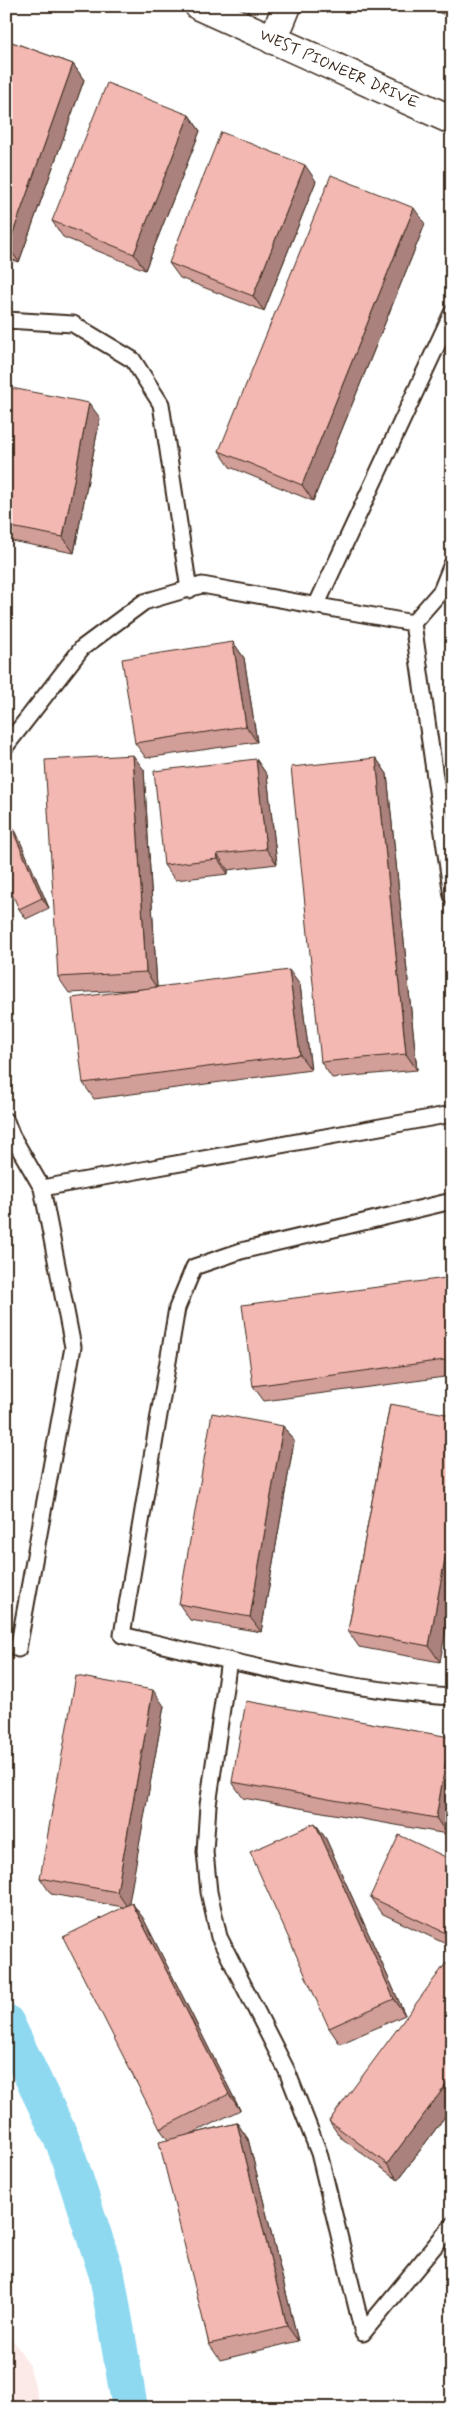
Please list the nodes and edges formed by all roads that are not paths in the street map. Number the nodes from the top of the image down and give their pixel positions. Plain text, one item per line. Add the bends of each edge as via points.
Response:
1 (199, 6) edge
2 (287, 6) edge
3 (273, 40) junction
4 (452, 120) edge
5 (452, 313) edge
6 (6, 320) edge
7 (452, 564) edge
8 (446, 588) edge
9 (189, 590) junction
10 (316, 606) junction
11 (413, 623) junction
12 (6, 746) edge
13 (452, 896) edge
14 (452, 1114) edge
15 (6, 1121) edge
16 (42, 1188) junction
17 (452, 1201) edge
18 (18, 1649) dead end
19 (228, 1660) junction
20 (452, 1697) edge
21 (452, 2225) edge

1 - 3 main road, WEST PIONEER DRIVE
2 - 3 main road
3 - 4 main road, WEST PIONEER DRIVE
5 - 10 lane
6 - 9 lane via 73,324 133,360 161,404
7 - 8 lane
8 - 11 lane
9 - 10 lane via 202,585
9 - 12 lane via 144,602 82,648
10 - 11 lane
11 - 13 lane
14 - 16 lane
15 - 16 lane
16 - 18 lane via 73,1347
17 - 19 lane via 241,1251 194,1267 177,1308 122,1636
19 - 20 lane via 350,1684
19 - 21 lane via 208,1805 205,1852 209,1892 219,1936 287,2071 319,2153 363,2333

